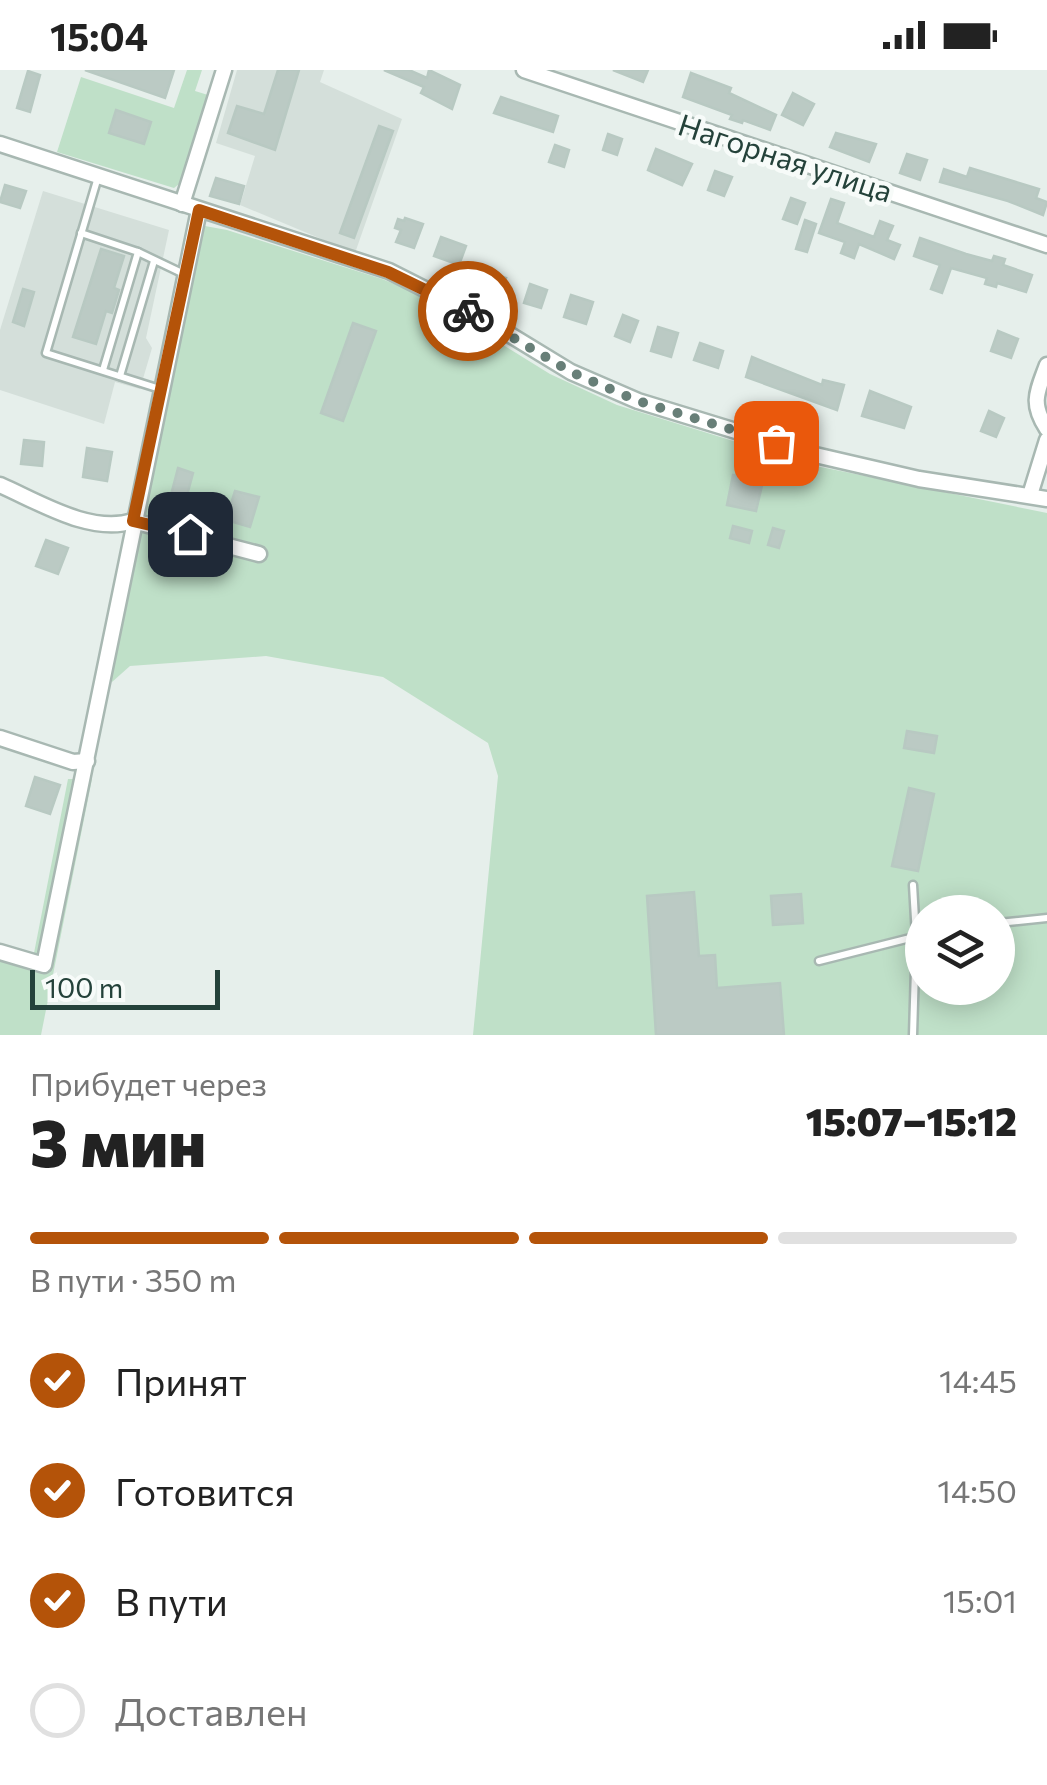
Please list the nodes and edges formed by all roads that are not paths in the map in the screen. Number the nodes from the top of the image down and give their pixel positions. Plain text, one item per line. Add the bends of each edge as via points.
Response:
1 (224, 70) edge
2 (524, 70) edge
3 (0, 144) edge
4 (98, 176) junction
5 (182, 204) junction
6 (199, 210) junction
7 (81, 233) junction
8 (1047, 245) edge
9 (138, 252) junction
10 (154, 261) junction
11 (184, 274) junction
12 (1047, 364) edge
13 (102, 370) junction
14 (120, 376) junction
15 (162, 389) junction
16 (1047, 429) edge
17 (1047, 440) edge
18 (0, 484) edge
19 (1030, 495) junction
20 (1047, 499) edge
21 (133, 521) junction
22 (259, 554) dead end
23 (0, 738) edge
24 (87, 761) junction
25 (914, 885) dead end
26 (915, 895) edge
27 (1047, 918) edge
28 (1015, 921) edge
29 (905, 940) edge
30 (0, 952) edge
31 (819, 960) dead end
32 (915, 1005) edge
33 (913, 1035) edge

1 - 5 street
2 - 8 street, Нагорная улица
3 - 4 street
4 - 5 street
4 - 7 lane
5 - 6 street
6 - 11 street
6 - 19 street via 388,272 638,401 811,454
7 - 9 lane
7 - 13 lane via 46,353
9 - 10 lane
9 - 13 lane
10 - 11 lane
10 - 14 lane
11 - 15 street
12 - 16 street via 1036,397
13 - 14 lane
14 - 15 lane
15 - 21 street
17 - 19 street
18 - 21 street via 113,528
19 - 20 street
21 - 22 street
21 - 24 street
23 - 24 street
24 - 30 street via 44,964
25 - 26 lane
27 - 28 lane
29 - 31 lane
32 - 33 lane

